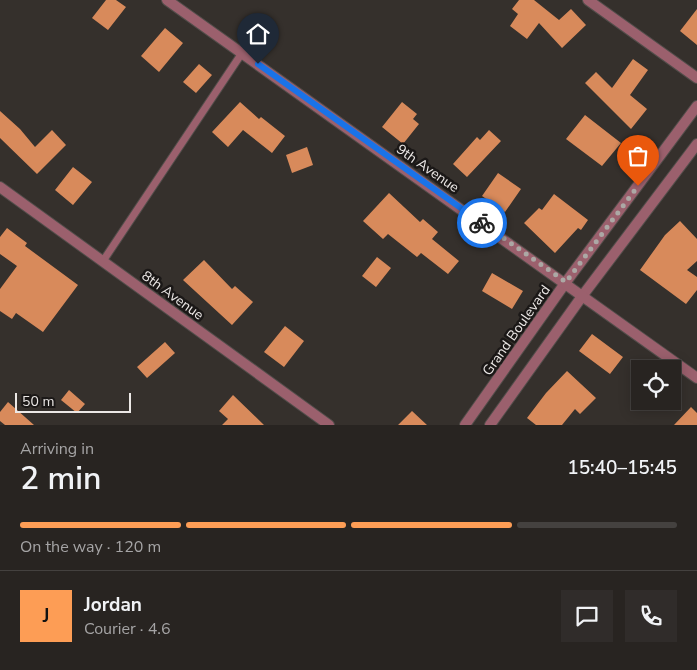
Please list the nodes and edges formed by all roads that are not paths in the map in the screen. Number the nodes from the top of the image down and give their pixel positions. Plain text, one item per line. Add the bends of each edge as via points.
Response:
1 (167, 0) edge
2 (588, 0) edge
3 (242, 53) junction
4 (697, 78) edge
5 (697, 106) edge
6 (697, 144) edge
7 (0, 187) edge
8 (103, 261) junction
9 (566, 282) junction
10 (583, 294) junction
11 (697, 378) edge
12 (329, 425) edge
13 (465, 425) edge
14 (490, 425) edge

1 - 3 street, 9th Avenue
2 - 4 street
3 - 8 lane
3 - 9 street, 9th Avenue
5 - 9 street, Grand Boulevard
6 - 10 street
7 - 8 street, 8th Avenue
8 - 12 street, 8th Avenue
9 - 10 street, 9th Avenue
9 - 13 street, Grand Boulevard
10 - 11 street, 9th Avenue
10 - 14 street

